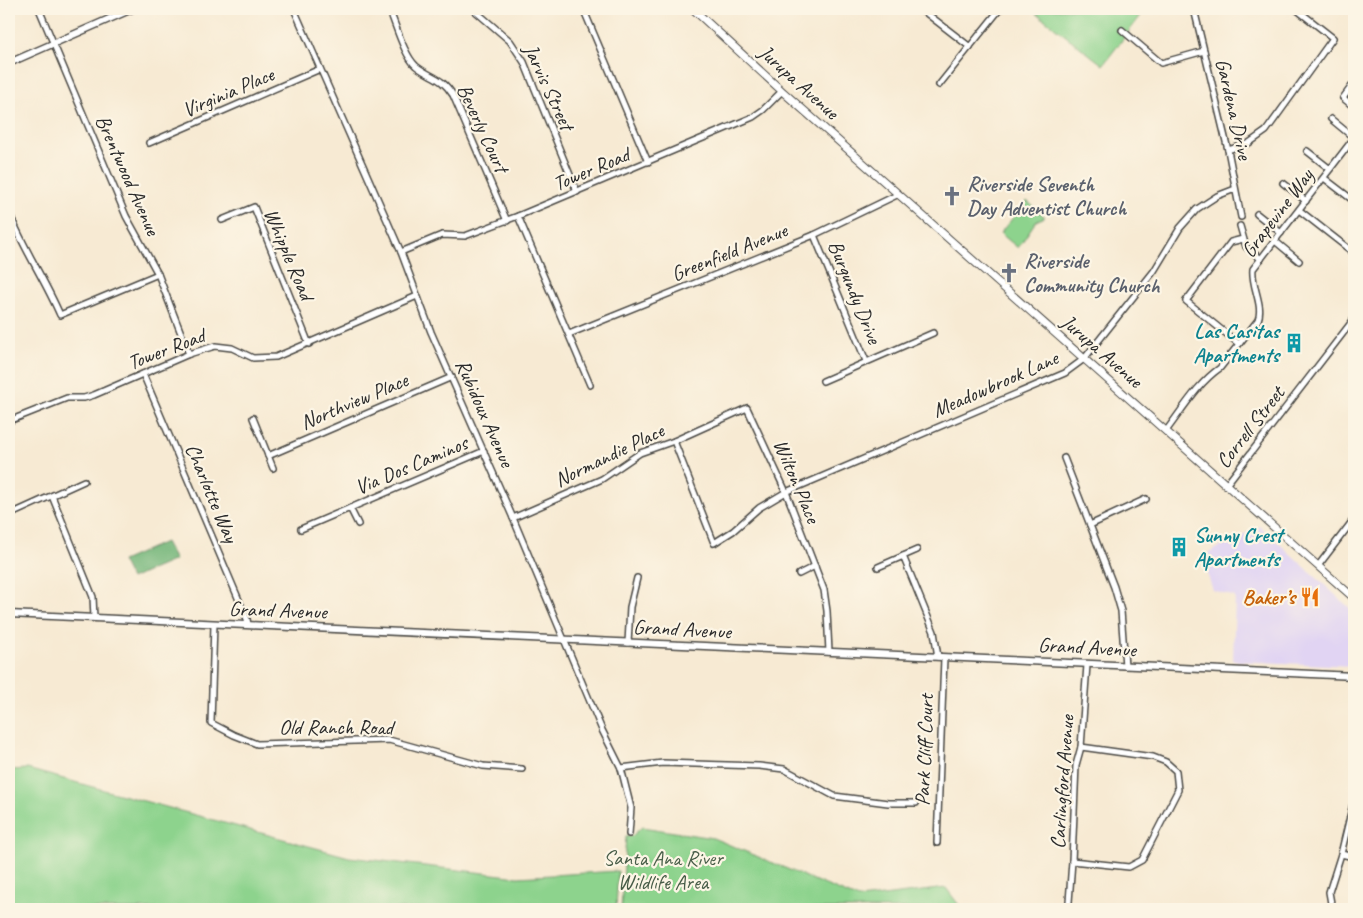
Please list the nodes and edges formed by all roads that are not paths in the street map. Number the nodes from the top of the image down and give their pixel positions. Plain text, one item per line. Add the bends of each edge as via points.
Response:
1 (39, 9) edge
2 (132, 9) edge
3 (294, 9) edge
4 (389, 9) edge
5 (473, 9) edge
6 (693, 9) edge
7 (921, 9) edge
8 (1000, 9) edge
9 (1194, 9) edge
10 (1296, 9) edge
11 (585, 13) dead end
12 (1122, 30) dead end
13 (53, 43) junction
14 (970, 47) junction
15 (1204, 51) junction
16 (9, 63) edge
17 (320, 70) junction
18 (1354, 83) edge
19 (939, 85) dead end
20 (782, 90) junction
21 (1354, 107) edge
22 (1331, 119) dead end
23 (1354, 138) edge
24 (149, 144) dead end
25 (1228, 150) junction
26 (1307, 151) dead end
27 (648, 162) junction
28 (1330, 169) junction
29 (1324, 178) junction
30 (1283, 182) dead end
31 (1235, 189) junction
32 (577, 192) junction
33 (899, 194) junction
34 (1306, 201) junction
35 (1354, 201) edge
36 (1299, 210) junction
37 (9, 212) edge
38 (1257, 214) dead end
39 (518, 216) junction
40 (1241, 217) dead end
41 (222, 220) dead end
42 (506, 221) junction
43 (1240, 226) dead end
44 (1281, 233) junction
45 (814, 235) junction
46 (1243, 238) junction
47 (1275, 241) junction
48 (401, 252) junction
49 (1354, 253) edge
50 (1261, 259) junction
51 (1300, 261) dead end
52 (158, 274) junction
53 (417, 296) junction
54 (1354, 319) edge
55 (933, 333) dead end
56 (569, 334) junction
57 (309, 344) junction
58 (1239, 344) junction
59 (189, 354) junction
60 (1084, 359) junction
61 (866, 361) junction
62 (144, 374) junction
63 (452, 377) junction
64 (823, 381) dead end
65 (590, 384) dead end
66 (747, 408) joint
67 (253, 418) dead end
68 (9, 421) edge
69 (1166, 431) junction
70 (674, 441) junction
71 (484, 451) junction
72 (268, 456) junction
73 (1064, 458) dead end
74 (273, 468) dead end
75 (84, 481) dead end
76 (1226, 484) junction
77 (786, 492) junction
78 (52, 496) junction
79 (1146, 500) dead end
80 (350, 508) junction
81 (9, 515) edge
82 (513, 518) junction
83 (1354, 519) edge
84 (358, 524) dead end
85 (1090, 525) junction
86 (301, 529) dead end
87 (918, 550) dead end
88 (903, 556) junction
89 (815, 566) junction
90 (1318, 566) junction
91 (878, 567) dead end
92 (799, 574) dead end
93 (637, 578) dead end
94 (1354, 598) edge
95 (9, 614) edge
96 (94, 618) junction
97 (214, 624) junction
98 (248, 625) junction
99 (564, 639) junction
100 (628, 643) junction
101 (829, 652) junction
102 (941, 657) junction
103 (1087, 664) junction
104 (1125, 666) junction
105 (1354, 676) edge
106 (1080, 747) junction
107 (621, 768) junction
108 (522, 769) dead end
109 (1354, 800) edge
110 (916, 803) dead end
111 (630, 834) dead end
112 (937, 843) dead end
113 (1341, 854) junction
114 (1354, 857) edge
115 (1072, 861) junction
116 (1069, 902) dead end
117 (1332, 909) edge

1 - 13 street, Brentwood Avenue
2 - 13 street
3 - 17 street, Rubidoux Avenue
4 - 42 street, Beverly Court via 409,58 440,80 453,95
5 - 32 street, Jarvis Street via 510,42 524,62
6 - 20 main road, Jurupa Avenue
7 - 14 street
8 - 14 street
9 - 15 street, Gardena Drive
10 - 25 street via 1333,38 1266,131 1248,143
11 - 27 street
12 - 15 street via 1161,63
13 - 16 street
13 - 52 street, Brentwood Avenue via 126,216
14 - 19 street
15 - 25 street, Gardena Drive
17 - 24 street, Virginia Place
17 - 48 street, Rubidoux Avenue
18 - 21 street via 1343,98
20 - 27 street, Tower Road via 753,117
20 - 33 main road, Jurupa Avenue
22 - 23 street
23 - 28 street, Grapevine Way
25 - 31 street, Gardena Drive
26 - 28 street
27 - 32 street, Tower Road
28 - 29 street, Grapevine Way
29 - 34 street, Grapevine Way
29 - 35 street
30 - 34 street
31 - 40 street, Gardena Drive
31 - 60 street, Meadowbrook Lane via 1197,209 1180,228 1154,272
32 - 39 street, Tower Road
33 - 45 street, Greenfield Avenue
33 - 60 main road, Jurupa Avenue
34 - 36 street, Grapevine Way
36 - 44 street, Grapevine Way
36 - 49 street
37 - 52 street via 19,238 60,315
38 - 44 street
39 - 42 street, Tower Road
39 - 56 street
41 - 57 street, Whipple Road via 254,207
42 - 48 street, Tower Road via 465,236 442,236
43 - 46 street
44 - 47 street, Grapevine Way
45 - 56 street, Greenfield Avenue
45 - 61 street, Burgundy Drive
46 - 50 street via 1246,247
46 - 58 street via 1231,242 1186,301
47 - 50 street, Grapevine Way
47 - 51 street
48 - 53 street, Rubidoux Avenue
50 - 58 street, Grapevine Way via 1252,276 1260,314
52 - 59 street, Brentwood Avenue
53 - 57 street, Tower Road
53 - 63 street, Rubidoux Avenue
54 - 76 street, Correll Street
55 - 61 street
56 - 65 street
57 - 59 street, Tower Road via 276,357 253,358 232,348 214,346
58 - 69 street, Grapevine Way
59 - 62 street, Tower Road
60 - 69 main road, Jurupa Avenue
60 - 77 street, Meadowbrook Lane via 1065,373
61 - 64 street
62 - 68 street, Tower Road via 84,398 67,398
62 - 98 street, Charlotte Way
63 - 71 street, Rubidoux Avenue
63 - 72 street, Northview Place
66 - 70 street, Normandie Place
66 - 77 street, Wilton Place
67 - 72 street
69 - 76 main road, Jurupa Avenue
70 - 77 street, Meadowbrook Lane via 714,543 759,508
70 - 82 street, Normandie Place via 640,453 602,479
71 - 80 street, Via Dos Caminos
71 - 82 street, Rubidoux Avenue
72 - 74 street
73 - 85 street
75 - 78 street
76 - 90 main road, Jurupa Avenue
77 - 89 street, Wilton Place
78 - 81 street
78 - 96 street via 93,596
79 - 85 street
80 - 84 street, Via Dos Caminos
80 - 86 street, Via Dos Caminos
82 - 99 street, Rubidoux Avenue
83 - 90 street
85 - 104 street via 1121,611
87 - 88 street
88 - 91 street
88 - 102 street, Park Cliff Court
89 - 92 street
89 - 101 street, Wilton Place via 828,611
90 - 94 main road, Jurupa Avenue
93 - 100 street via 630,607
95 - 96 street, Grand Avenue
96 - 97 street, Grand Avenue
97 - 98 street, Grand Avenue
97 - 108 street, Old Ranch Road via 211,723 234,735 256,744 389,740 483,766
98 - 99 street, Grand Avenue
99 - 100 street, Grand Avenue
99 - 107 street, Rubidoux Avenue
100 - 101 street, Grand Avenue
101 - 102 street, Grand Avenue
102 - 103 street, Grand Avenue
102 - 112 street, Park Cliff Court
103 - 104 street, Grand Avenue
103 - 106 street, Carlingford Avenue
104 - 105 street, Grand Avenue
106 - 115 street, Carlingford Avenue via 1076,765
106 - 115 street via 1153,756 1176,771 1178,790 1142,860 1129,867
107 - 110 street via 663,763 759,766 784,769 834,796
107 - 111 street, Rubidoux Avenue via 631,808
109 - 113 street
113 - 114 street
113 - 117 street via 1329,892
115 - 116 street, Carlingford Avenue

